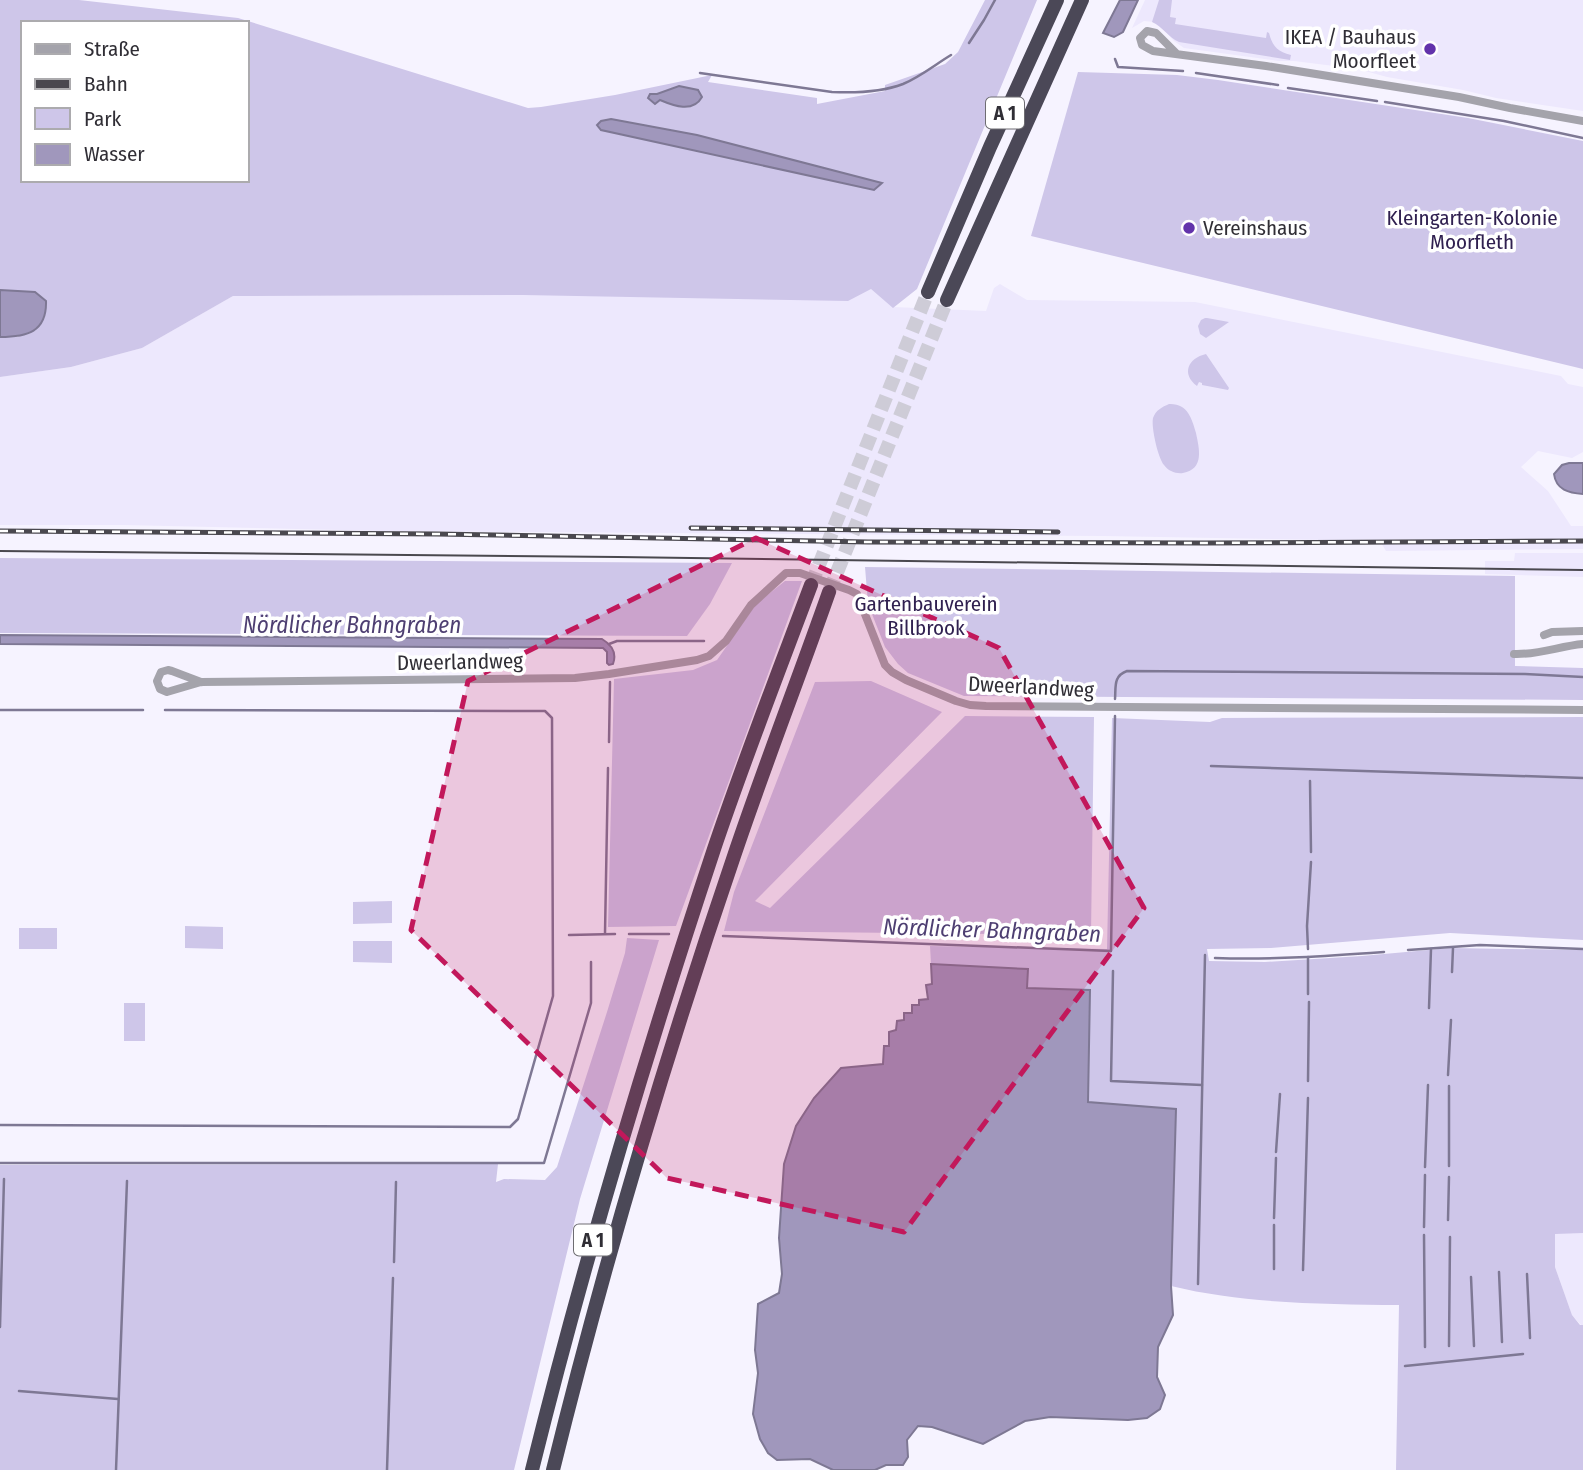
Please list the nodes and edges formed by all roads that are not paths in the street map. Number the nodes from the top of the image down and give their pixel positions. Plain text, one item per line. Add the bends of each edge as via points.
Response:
1 (1082, 0) edge
2 (1056, 2) edge
3 (1177, 54) dead end
4 (1583, 121) edge
5 (928, 292) tunnel mouth
6 (947, 300) tunnel mouth
7 (811, 585) tunnel mouth
8 (829, 592) tunnel mouth
9 (1583, 631) edge
10 (1544, 635) dead end
11 (1583, 644) edge
12 (1514, 654) dead end
13 (201, 682) junction
14 (1583, 710) edge
15 (532, 1470) edge
16 (552, 1470) edge

1 - 6 highway, A 1
2 - 5 highway, A 1
3 - 4 street
7 - 15 highway, A 1 via 715,847 634,1097
8 - 16 highway, A 1 via 676,1031
9 - 10 street
11 - 12 street
13 - 13 street, Dweerlandweg via 169,670 157,681 167,692
13 - 14 street, Dweerlandweg via 575,678 698,660 726,641 751,605 779,578 796,572 857,594 892,673 970,705

